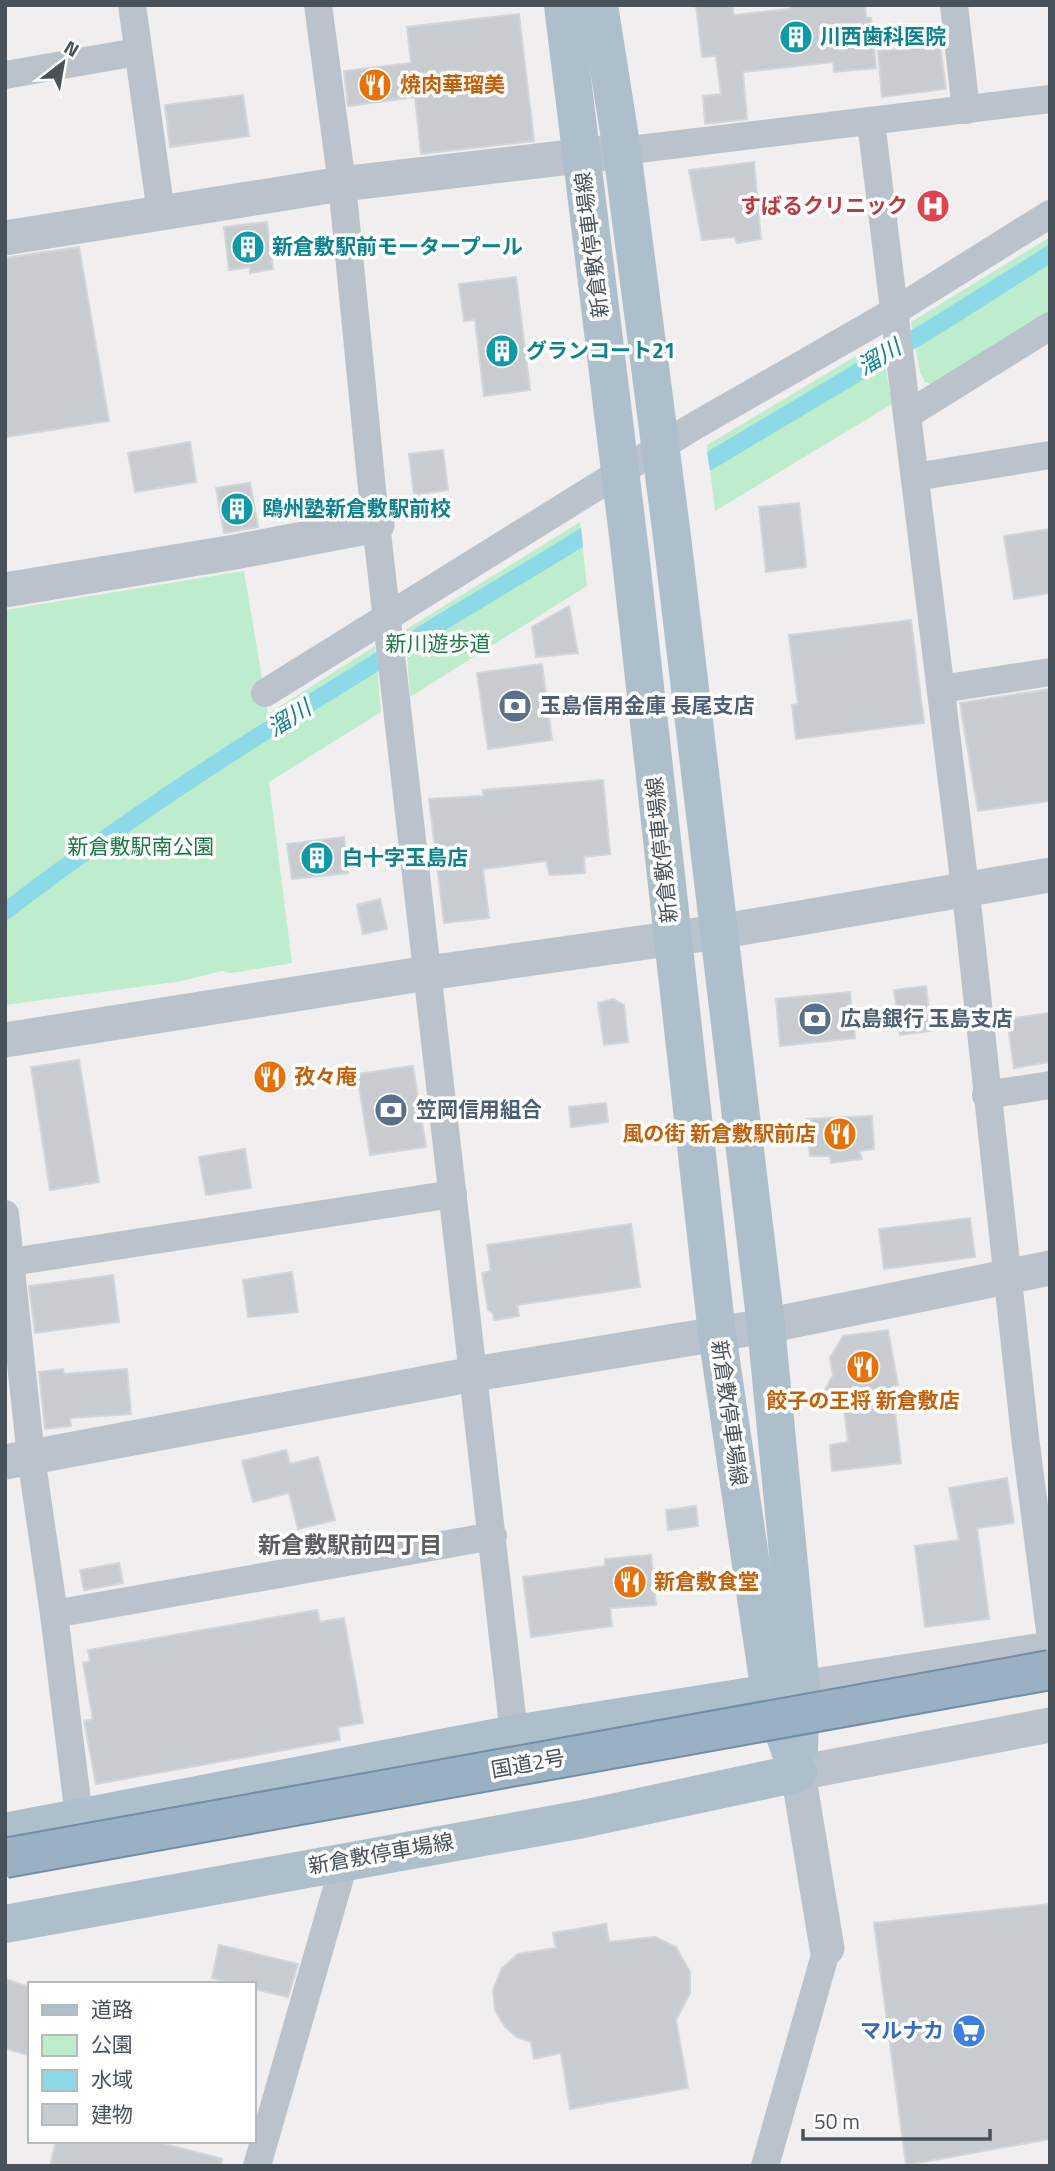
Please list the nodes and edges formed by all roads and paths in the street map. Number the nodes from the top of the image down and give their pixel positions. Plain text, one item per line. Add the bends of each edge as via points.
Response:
1 (132, 5) edge
2 (318, 5) edge
3 (563, 5) edge
4 (954, 5) edge
5 (603, 14) edge
6 (137, 52) junction
7 (5, 75) edge
8 (1050, 99) edge
9 (966, 110) junction
10 (871, 122) junction
11 (622, 151) junction
12 (582, 157) junction
13 (342, 184) junction
14 (160, 213) junction
15 (1050, 214) edge
16 (5, 238) edge
17 (896, 322) junction
18 (1050, 326) edge
19 (907, 415) junction
20 (660, 448) junction
21 (1050, 455) edge
22 (619, 475) junction
23 (915, 477) junction
24 (377, 525) junction
25 (5, 590) edge
26 (389, 629) junction
27 (1050, 672) edge
28 (941, 689) junction
29 (265, 693) dead end
30 (1050, 876) edge
31 (964, 888) junction
32 (719, 932) junction
33 (672, 938) junction
34 (428, 973) junction
35 (5, 1040) edge
36 (1050, 1085) edge
37 (986, 1095) junction
38 (453, 1194) junction
39 (5, 1214) edge
40 (11, 1262) junction
41 (1050, 1268) edge
42 (1007, 1275) junction
43 (766, 1326) junction
44 (718, 1334) junction
45 (474, 1374) junction
46 (1037, 1435) edge
47 (18, 1459) edge
48 (493, 1536) junction
49 (54, 1614) junction
50 (1050, 1631) edge
51 (1050, 1649) edge
52 (1050, 1671) edge
53 (786, 1691) junction
54 (1050, 1726) edge
55 (514, 1734) junction
56 (798, 1773) junction
57 (79, 1817) junction
58 (5, 1832) edge
59 (5, 1858) edge
60 (345, 1860) junction
61 (5, 1924) edge
62 (827, 1948) joint
63 (257, 2166) edge
64 (765, 2166) edge

1 - 6 street
2 - 13 street
3 - 12 main road, 新倉敷停車場線
4 - 9 street
5 - 11 main road, 新倉敷停車場線
6 - 7 street
6 - 14 street
8 - 9 street
9 - 10 street
10 - 11 street
10 - 17 street
11 - 12 street
11 - 20 main road, 新倉敷停車場線
12 - 13 street
12 - 22 main road, 新倉敷停車場線
13 - 14 street
13 - 24 street
14 - 16 street
15 - 17 street
17 - 19 street
17 - 20 street
18 - 19 street
19 - 23 street
20 - 22 street
20 - 32 main road, 新倉敷停車場線
21 - 23 street
22 - 26 street
22 - 33 main road, 新倉敷停車場線
23 - 28 street
24 - 25 street
24 - 26 street
26 - 29 street
26 - 34 street
27 - 28 street
28 - 31 street
30 - 31 street
31 - 32 street
31 - 37 street
32 - 33 street
32 - 43 main road, 新倉敷停車場線
33 - 34 street
33 - 44 main road, 新倉敷停車場線
34 - 35 street
34 - 38 street
36 - 37 street
37 - 42 street
38 - 40 street
38 - 45 street
39 - 40 street
40 - 47 street
41 - 42 street
42 - 43 street
42 - 46 street
43 - 44 street
43 - 53 main road, 新倉敷停車場線
44 - 45 street
44 - 53 main road, 新倉敷停車場線
45 - 47 street
45 - 48 street
46 - 50 street
47 - 49 street
48 - 49 street
48 - 55 street
49 - 57 street
51 - 53 street
52 - 59 highway, 国道2号, bridge
53 - 55 main road
53 - 56 main road, 新倉敷停車場線
54 - 56 street
55 - 57 main road
56 - 60 main road, 新倉敷停車場線 via 583,1819
56 - 62 street
57 - 58 main road
60 - 61 main road, 新倉敷停車場線
60 - 63 street
62 - 64 street

